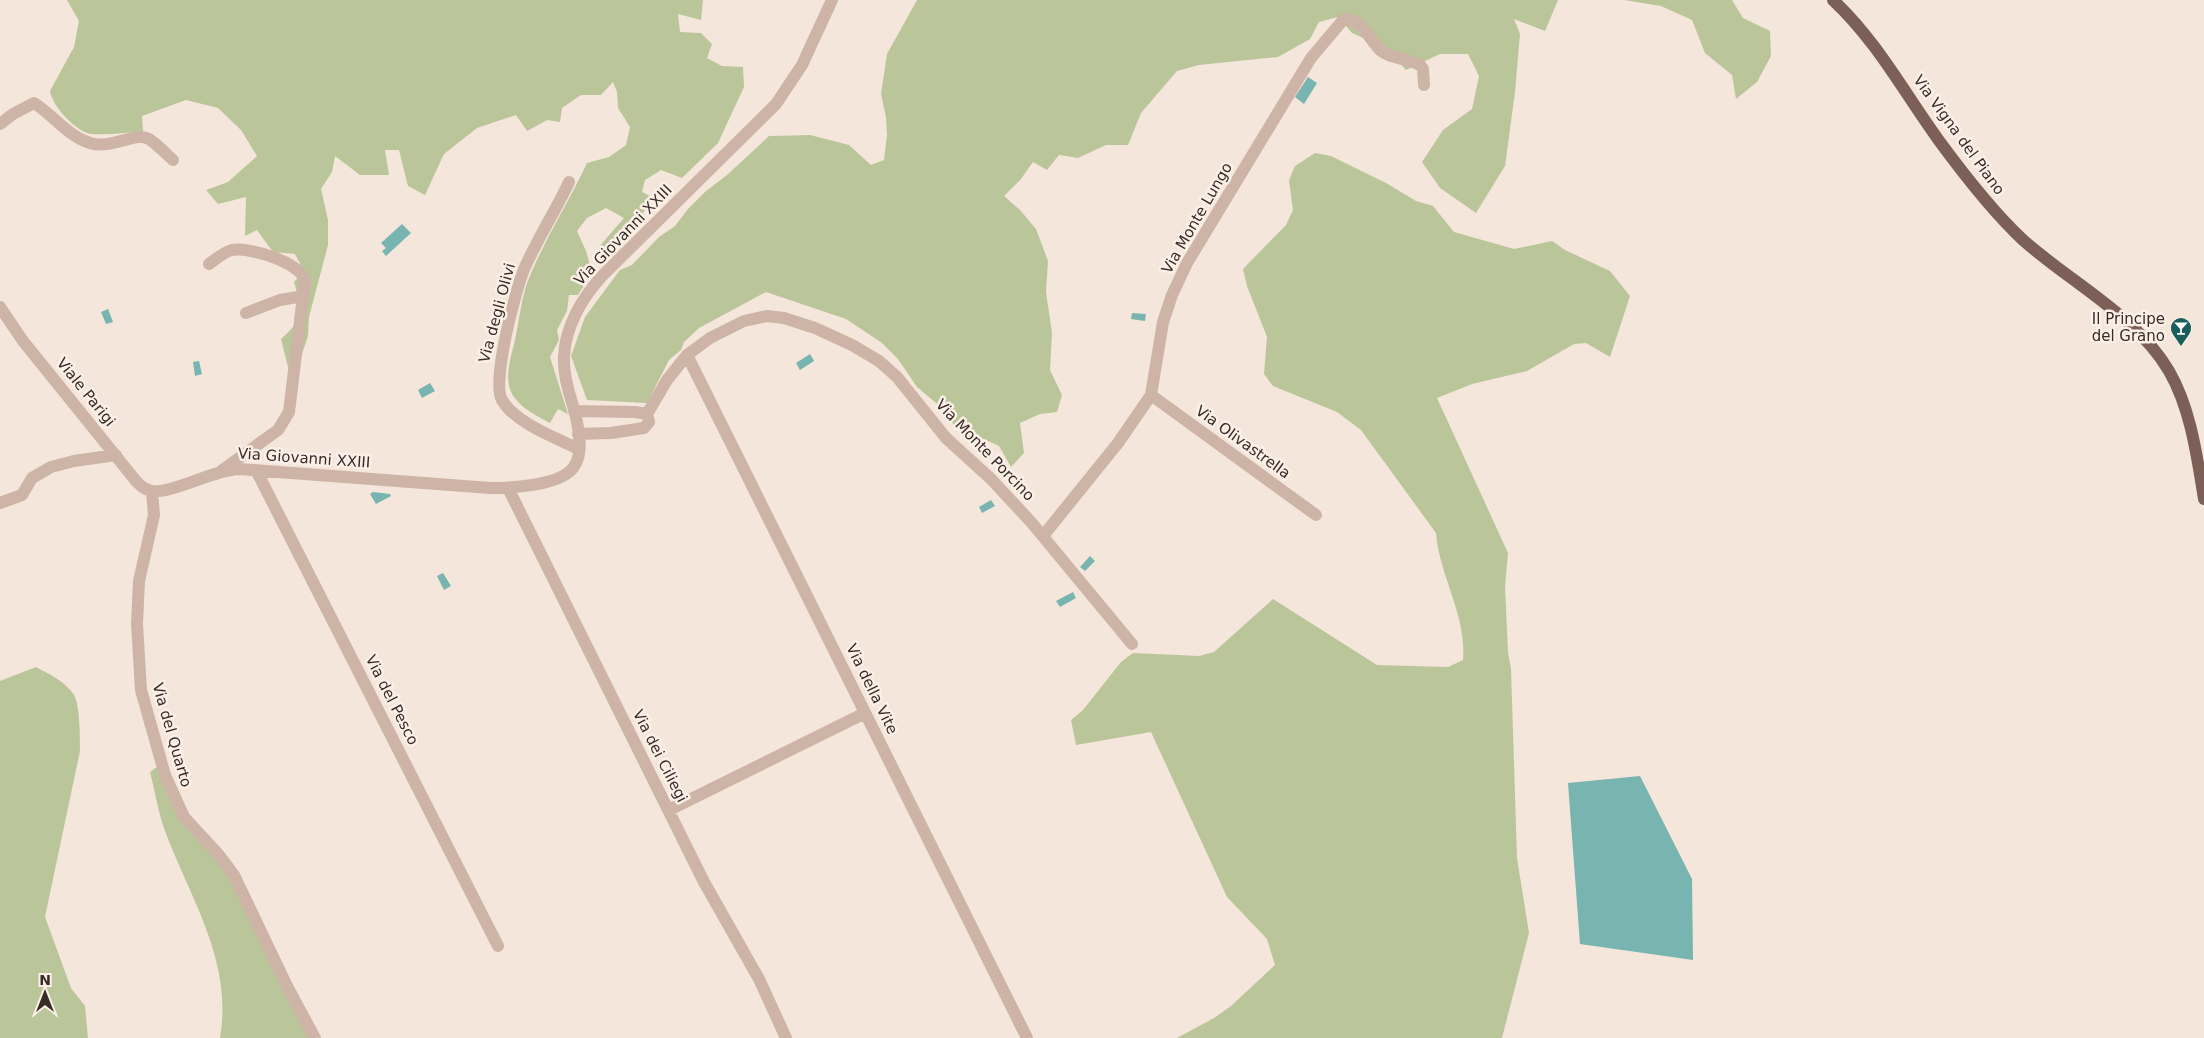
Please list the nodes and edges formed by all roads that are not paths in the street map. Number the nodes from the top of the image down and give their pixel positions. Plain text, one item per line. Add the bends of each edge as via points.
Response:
1 (832, 0) edge
2 (1833, 0) edge
3 (1424, 85) dead end
4 (0, 124) edge
5 (173, 160) dead end
6 (570, 182) dead end
7 (209, 264) dead end
8 (304, 296) junction
9 (0, 307) edge
10 (246, 313) dead end
11 (687, 355) junction
12 (1151, 396) junction
13 (574, 411) junction
14 (647, 414) junction
15 (578, 434) junction
16 (579, 449) junction
17 (2201, 454) edge
18 (116, 455) junction
19 (256, 470) junction
20 (221, 471) junction
21 (508, 488) junction
22 (152, 492) junction
23 (2204, 499) edge
24 (0, 503) edge
25 (1316, 515) dead end
26 (1043, 536) junction
27 (1132, 644) dead end
28 (865, 712) junction
29 (669, 810) junction
30 (498, 946) dead end
31 (315, 1038) edge
32 (786, 1038) edge
33 (1027, 1038) edge

1 - 13 street, Via Giovanni XXIII via 802,65 776,104 602,276 581,304 567,335 564,358
2 - 17 main road, Via Vigna del Piano via 1872,44 1940,142 1992,209 2028,244 2154,349 2180,395
3 - 12 street, Via Monte Lungo via 1420,65 1386,54 1356,22 1343,20 1312,58 1187,263 1163,322
4 - 5 street via 34,103 54,116 70,133 88,143 109,145 143,137
6 - 16 street, Via degli Olivi via 520,280 500,364 498,387 504,404 520,417
7 - 8 street via 226,252 239,249 272,258 302,273
8 - 10 street via 276,301
8 - 20 street via 291,407 281,426
9 - 18 street, Viale Parigi via 23,341
11 - 14 street, Via Monte Porcino via 666,380
11 - 26 street, Via Monte Porcino via 719,333 744,321 767,316 802,323 852,345 892,372 946,438 995,483
11 - 28 street, Via della Vite
12 - 25 street, Via Olivastrella
12 - 26 street, Via Monte Lungo
13 - 14 street
13 - 15 street, Via Giovanni XXIII
14 - 15 street, Via Monte Porcino via 649,422 639,430
15 - 16 street, Via Giovanni XXIII
16 - 21 street, Via Giovanni XXIII via 576,464 567,474 537,484
17 - 23 main road, Via Vigna del Piano
18 - 22 street, Viale Parigi via 140,485
18 - 24 street via 51,468 32,478 22,495
19 - 20 street, Via Giovanni XXIII
19 - 21 street, Via Giovanni XXIII
19 - 30 street, Via del Pesco
20 - 22 street, Via Giovanni XXIII
21 - 29 street, Via dei Ciliegi
22 - 31 street, Via del Quarto via 154,515 139,581 137,624 142,690 165,775 184,817 222,858 237,880
26 - 27 street, Via Monte Porcino
28 - 29 street
28 - 33 street, Via della Vite
29 - 32 street, Via dei Ciliegi via 704,882 759,979

